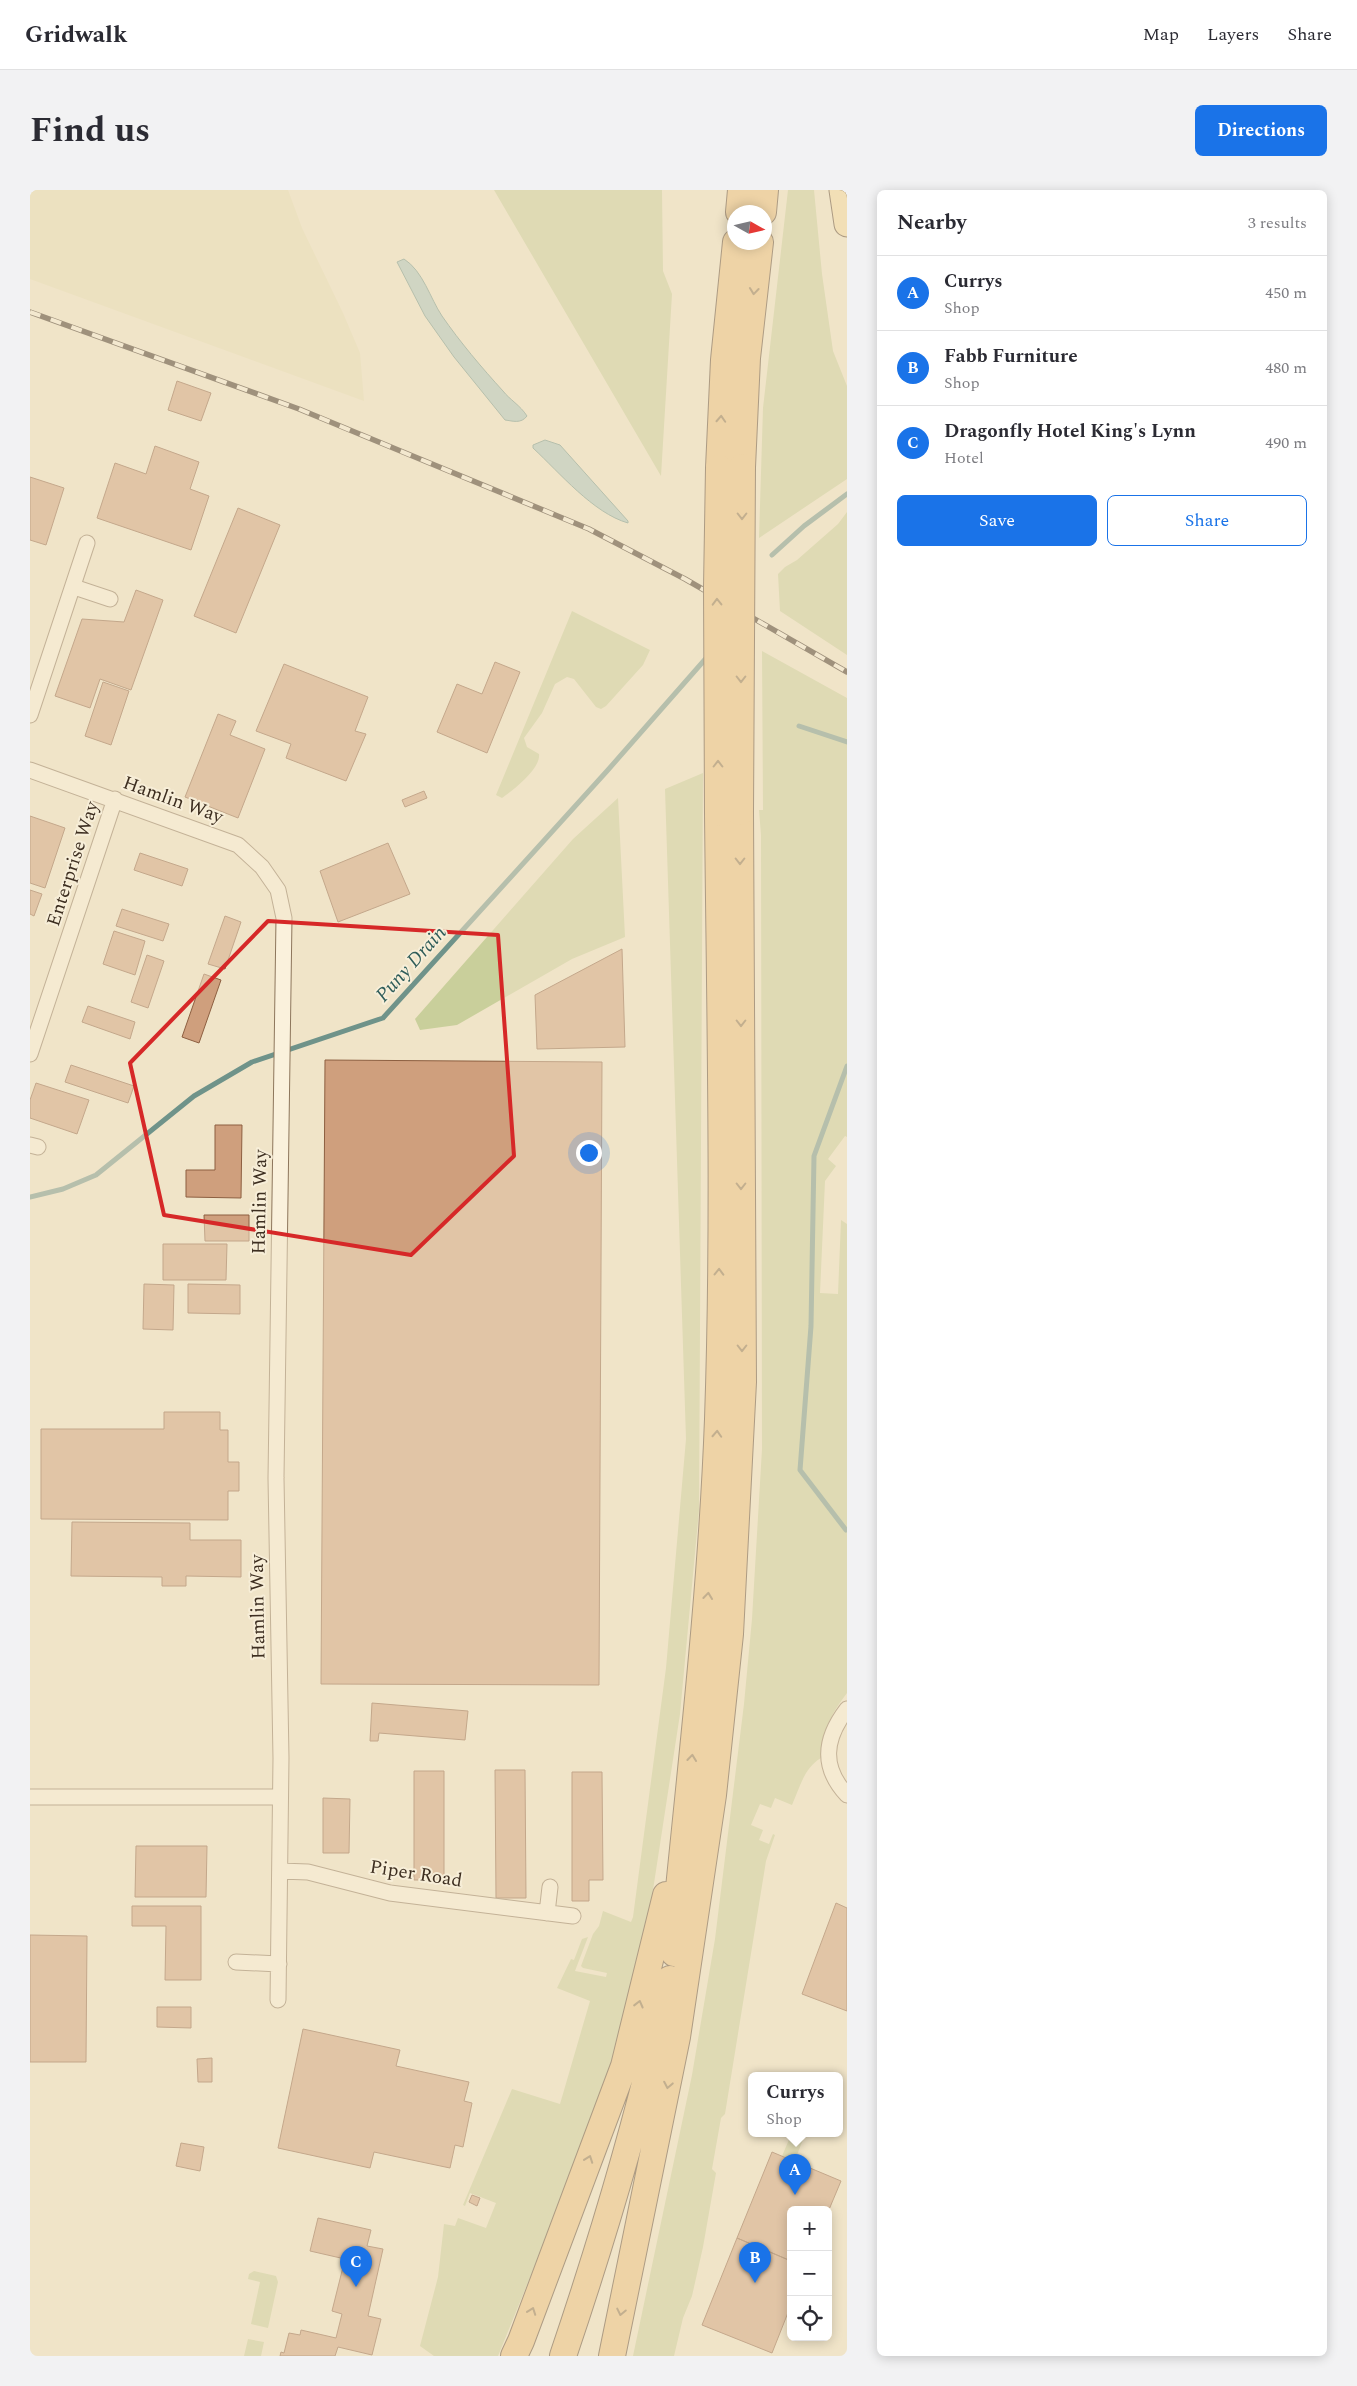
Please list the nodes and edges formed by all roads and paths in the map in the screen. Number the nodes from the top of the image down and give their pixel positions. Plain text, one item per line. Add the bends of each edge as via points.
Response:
1 (741, 190) edge
2 (765, 190) edge
3 (842, 190) edge
4 (740, 205) edge
5 (764, 205) edge
6 (847, 224) edge
7 (735, 250) edge
8 (759, 250) edge
9 (730, 468) junction
10 (87, 543) dead end
11 (74, 587) junction
12 (110, 599) dead end
13 (30, 715) edge
14 (30, 770) edge
15 (115, 799) junction
16 (729, 813) junction
17 (30, 1054) edge
18 (847, 1709) edge
19 (847, 1795) edge
20 (30, 1797) edge
21 (280, 1797) junction
22 (687, 1807) junction
23 (280, 1871) junction
24 (702, 1871) junction
25 (550, 1886) dead end
26 (547, 1913) junction
27 (573, 1916) dead end
28 (674, 1961) junction
29 (236, 1962) dead end
30 (279, 1964) junction
31 (278, 2000) dead end
32 (514, 2356) edge
33 (563, 2356) edge
34 (612, 2356) edge

1 - 4 highway
2 - 5 highway
3 - 6 main road
9 -> 7 highway via 724,360
8 -> 9 highway
9 - 16 highway, bridge
10 - 11 street
11 - 12 street
11 - 13 street
14 - 15 street, Hamlin Way
15 - 17 street, Enterprise Way
15 - 21 street, Hamlin Way via 238,845 262,867 278,890 284,918 276,1469
22 -> 16 highway via 711,1569 718,1418 721,1107
16 -> 24 highway via 743,1382 730,1634 714,1796
18 - 19 street via 831,1735 828,1752 836,1784
20 - 21 street
21 - 23 street, Hamlin Way
22 - 28 highway
32 -> 22 highway via 624,2066
23 - 26 street, Piper Road via 308,1872 390,1893
23 - 30 street, Hamlin Way
24 - 28 highway
24 -> 34 highway via 678,2037
25 - 26 street
26 - 27 street, Piper Road
28 - 33 highway via 652,2061 622,2171
29 - 30 street
30 - 31 street, Hamlin Way

